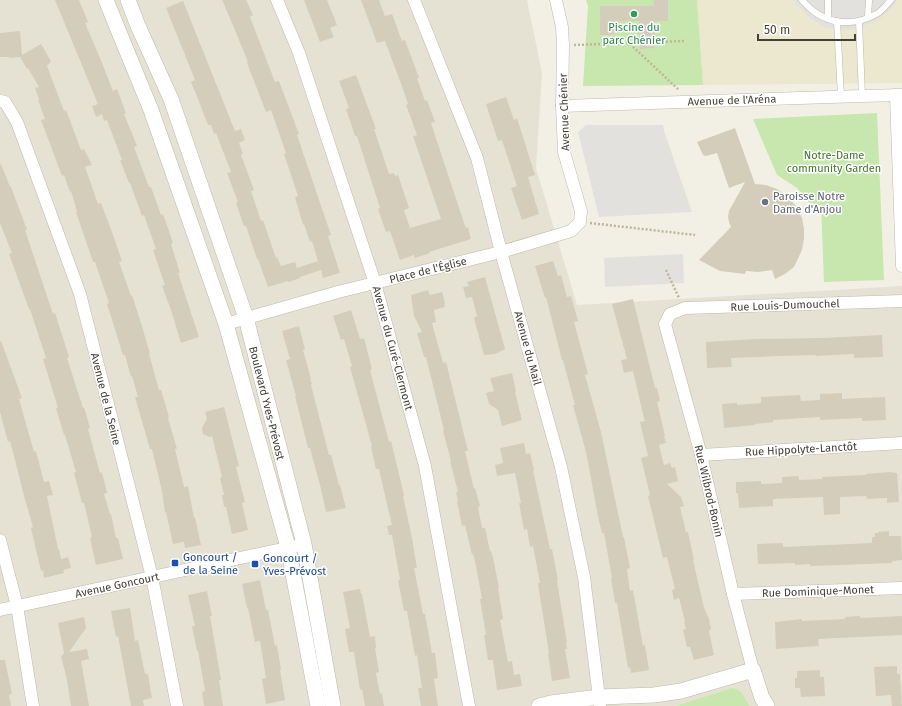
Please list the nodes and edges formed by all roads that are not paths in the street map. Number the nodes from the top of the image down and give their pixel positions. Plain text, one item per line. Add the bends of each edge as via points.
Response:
1 (106, 0) edge
2 (128, 0) edge
3 (277, 0) edge
4 (414, 0) edge
5 (556, 0) edge
6 (802, 0) edge
7 (828, 0) edge
8 (868, 0) edge
9 (891, 0) edge
10 (868, 17) junction
11 (828, 19) junction
12 (838, 21) junction
13 (858, 21) junction
14 (899, 95) edge
15 (862, 96) junction
16 (840, 97) junction
17 (2, 101) edge
18 (562, 106) junction
19 (173, 107) junction
20 (153, 115) junction
21 (580, 222) joint
22 (902, 235) edge
23 (501, 252) junction
24 (902, 266) edge
25 (376, 283) junction
26 (902, 301) edge
27 (670, 314) joint
28 (246, 318) junction
29 (226, 324) junction
30 (902, 443) edge
31 (701, 455) junction
32 (0, 540) edge
33 (304, 544) junction
34 (288, 547) junction
35 (152, 577) junction
36 (902, 588) edge
37 (734, 594) junction
38 (17, 606) junction
39 (0, 610) edge
40 (753, 670) junction
41 (600, 702) edge
42 (33, 706) edge
43 (177, 706) edge
44 (318, 706) edge
45 (333, 706) edge
46 (469, 706) edge
47 (539, 706) edge
48 (767, 706) edge

1 - 20 street, Boulevard Yves-Prévost
2 - 19 street, Boulevard Yves-Prévost
3 - 25 street, Avenue du Curé-Clermont via 299,53
4 - 23 street, Avenue du Mail via 477,158
5 - 18 street, Avenue Chénier via 562,27
6 - 11 lane via 809,8
7 - 11 lane
8 - 10 lane
9 - 10 lane via 879,12
10 - 13 lane
11 - 12 lane
12 - 13 lane
12 - 16 lane
13 - 15 lane
14 - 15 street, Avenue de l'Aréna
14 - 22 street
15 - 16 street, Avenue de l'Aréna
16 - 18 street, Avenue de l'Aréna
17 - 35 street, Avenue de la Seine via 17,122 80,294
18 - 21 street, Avenue Chénier via 564,152 581,211
19 - 20 street
19 - 28 street, Boulevard Yves-Prévost
20 - 29 street, Boulevard Yves-Prévost
21 - 23 street, Place de l'Église via 571,231
22 - 24 street
23 - 25 street, Place de l'Église
23 - 41 street, Avenue du Mail via 560,467 584,577
25 - 28 street, Place de l'Église
25 - 46 street, Avenue du Curé-Clermont via 425,466
26 - 27 street, Rue Louis-Dumouchel via 685,308
27 - 31 street, Rue Wilbrod-Bonin via 665,324
28 - 29 street, Place de l'Église
28 - 33 street, Boulevard Yves-Prévost
29 - 34 street, Boulevard Yves-Prévost
30 - 31 street, Rue Hippolyte-Lanctôt
31 - 37 street, Rue Wilbrod-Bonin
32 - 38 street
33 - 34 street, Avenue Goncourt
33 - 45 street, Boulevard Yves-Prévost
34 - 35 street, Avenue Goncourt
34 - 44 street, Boulevard Yves-Prévost
35 - 38 street, Avenue Goncourt
35 - 43 street, Avenue de la Seine
36 - 37 street, Rue Dominique-Monet
37 - 40 street, Rue Wilbrod-Bonin
38 - 39 street, Avenue Goncourt
38 - 42 street
40 - 41 street via 681,691
40 - 48 street
41 - 47 street via 551,703

